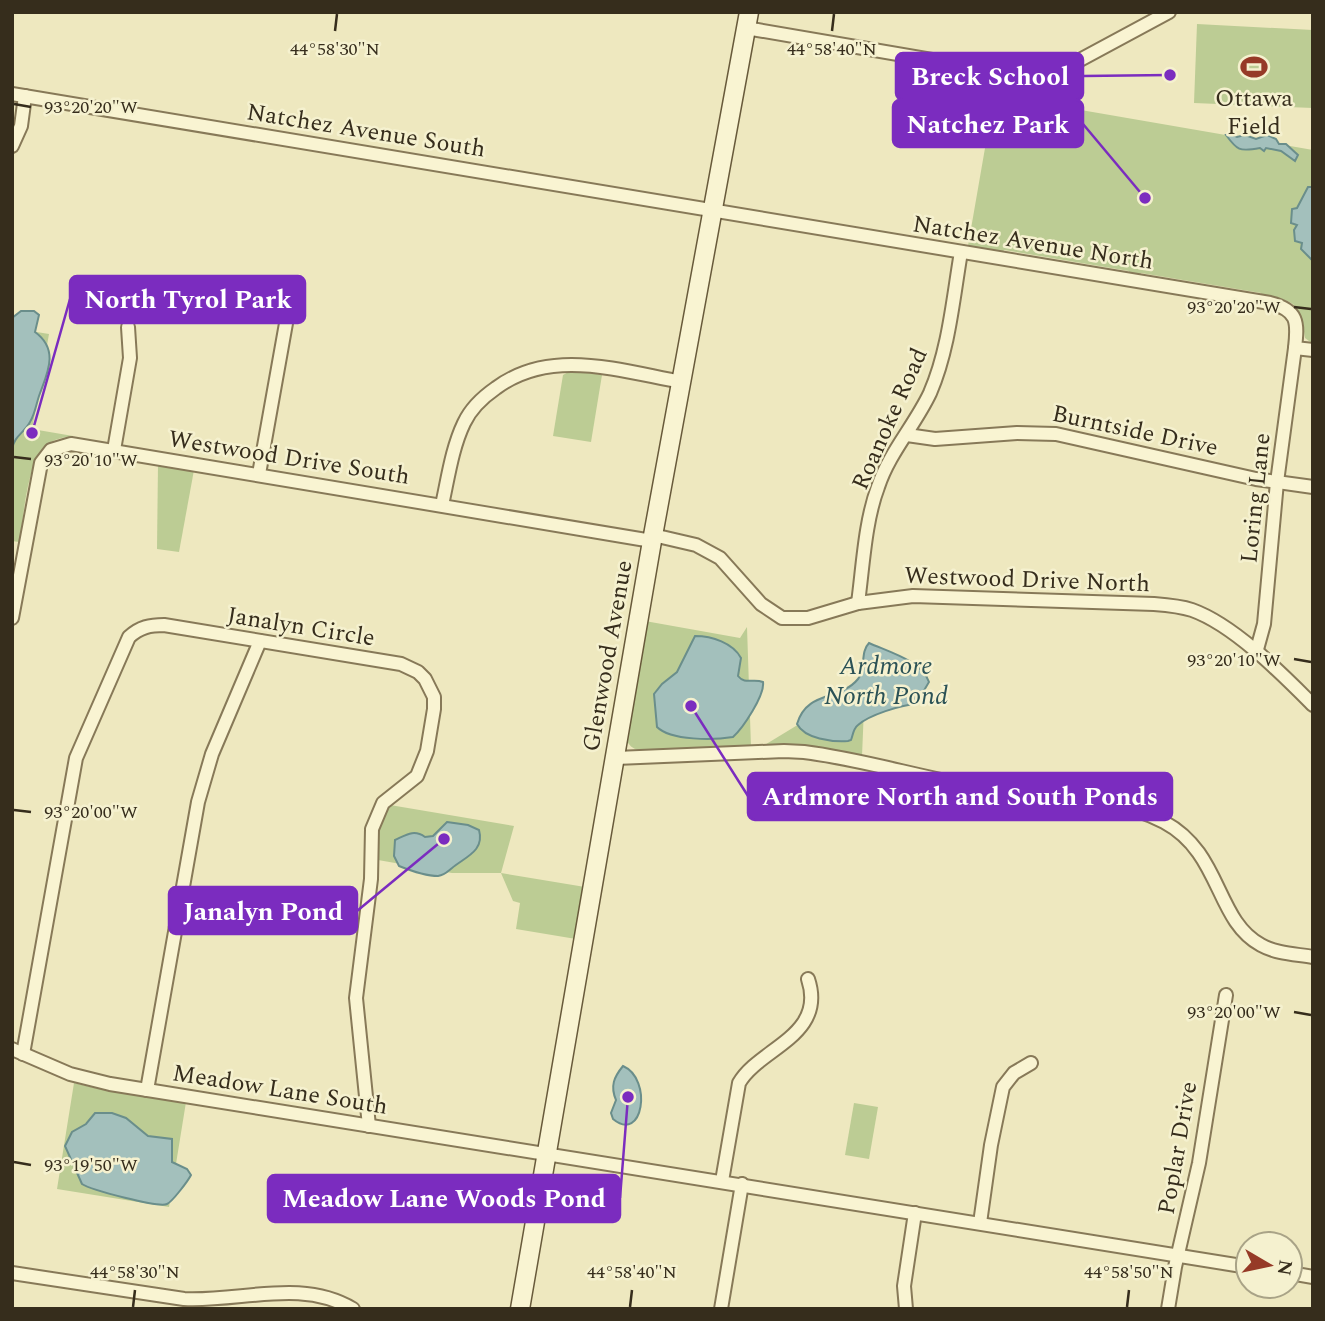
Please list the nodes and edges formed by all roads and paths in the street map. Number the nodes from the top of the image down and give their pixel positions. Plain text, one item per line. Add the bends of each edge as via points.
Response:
1 (1170, 12) edge
2 (747, 20) edge
3 (19, 95) edge
4 (12, 146) edge
5 (713, 211) junction
6 (961, 252) junction
7 (290, 301) dead end
8 (128, 327) dead end
9 (1295, 348) junction
10 (1313, 350) edge
11 (682, 382) junction
12 (907, 435) junction
13 (114, 450) junction
14 (259, 474) junction
15 (1277, 482) junction
16 (1313, 487) edge
17 (442, 505) junction
18 (653, 538) junction
19 (858, 603) junction
20 (12, 618) edge
21 (260, 641) junction
22 (1256, 653) junction
23 (1313, 705) edge
24 (615, 758) junction
25 (1313, 957) edge
26 (808, 979) dead end
27 (1226, 995) dead end
28 (18, 1051) edge
29 (1031, 1063) dead end
30 (147, 1090) junction
31 (369, 1126) junction
32 (546, 1155) junction
33 (722, 1181) junction
34 (741, 1184) junction
35 (915, 1213) junction
36 (980, 1223) junction
37 (1178, 1255) junction
38 (1234, 1265) edge
39 (12, 1273) edge
40 (353, 1309) edge
41 (520, 1309) edge
42 (721, 1309) edge
43 (906, 1309) edge
44 (1168, 1309) edge

1 - 2 street via 1065,68 1031,75
2 - 5 street, Glenwood Avenue
3 - 4 street via 20,126
3 - 5 street, Natchez Avenue South
5 - 6 street, Natchez Avenue North
5 - 11 street, Glenwood Avenue
6 - 9 street, Natchez Avenue North via 1282,307 1297,324
6 - 12 street, Roanoke Road via 940,365
7 - 14 street
8 - 13 street via 130,358
9 - 10 street
9 - 15 street, Loring Lane
11 - 17 street via 570,364 541,366 516,375 481,399 466,419
11 - 18 street, Glenwood Avenue
12 - 15 street, Burntside Drive via 935,439 1056,434
12 - 19 street, Roanoke Road via 877,488
13 - 14 street, Westwood Drive South
13 - 20 street, Westwood Drive South via 71,444 56,446 45,456 38,472
14 - 17 street, Westwood Drive South
15 - 16 street, Burntside Drive
15 - 22 street, Loring Lane via 1264,624
17 - 18 street, Westwood Drive South
18 - 19 street, Westwood Drive North via 696,545 720,558 761,604 782,618 808,618
18 - 24 street, Glenwood Avenue
19 - 22 street, Westwood Drive North via 913,596 1174,606 1202,615
21 - 28 street, Janalyn Circle via 164,625 136,630 129,637 76,758
21 - 30 street via 212,754 198,802
21 - 31 street, Janalyn Circle via 401,664 425,679 434,697 421,769 383,803 372,829 371,879 355,998
22 - 23 street, Westwood Drive North
24 - 25 street via 804,752 974,786 1125,808 1167,824 1192,843 1238,925 1252,940 1281,952
24 - 32 street, Glenwood Avenue
26 - 33 street via 810,1003 800,1026 739,1083
27 - 37 street, Poplar Drive via 1199,1163
28 - 30 street, Meadow Lane South via 69,1074
29 - 36 street via 1003,1087
30 - 31 street, Meadow Lane South
31 - 32 street, Meadow Lane South
32 - 33 street, Meadow Lane South
32 - 41 street, Glenwood Avenue
33 - 34 street, Meadow Lane South
34 - 35 street, Meadow Lane South
34 - 42 street
35 - 36 street, Meadow Lane South
35 - 43 street via 904,1286
36 - 37 street, Meadow Lane South
37 - 38 street, Meadow Lane South
37 - 44 street, Poplar Drive
39 - 40 street via 184,1299 302,1292

